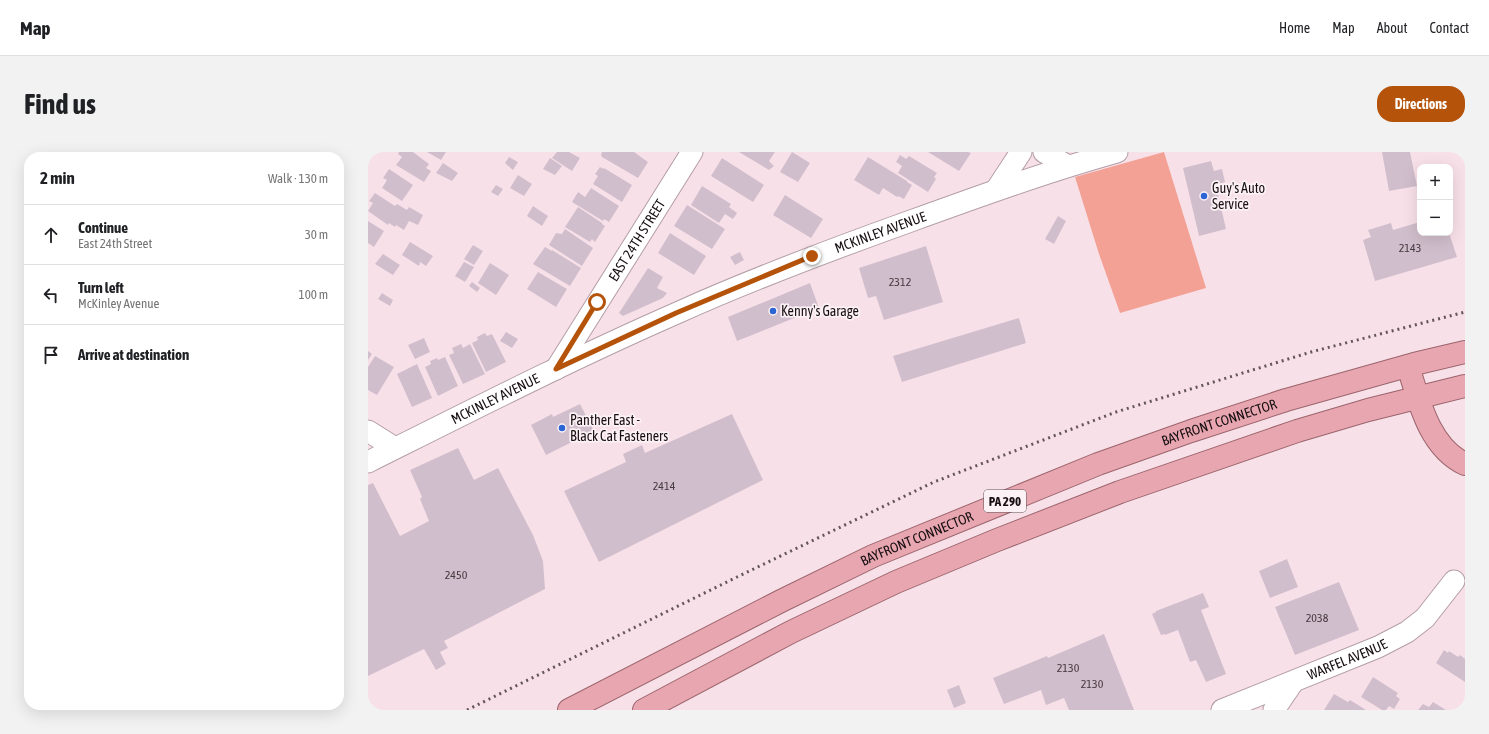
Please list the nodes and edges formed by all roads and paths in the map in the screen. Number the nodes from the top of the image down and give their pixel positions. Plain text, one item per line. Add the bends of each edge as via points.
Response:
1 (692, 152) edge
2 (1020, 152) edge
3 (1044, 152) edge
4 (1117, 152) edge
5 (1068, 166) junction
6 (996, 190) junction
7 (1465, 352) edge
8 (1408, 366) junction
9 (556, 369) junction
10 (1465, 386) edge
11 (1418, 398) junction
12 (368, 431) edge
13 (395, 448) junction
14 (368, 462) edge
15 (1465, 464) edge
16 (1454, 581) dead end
17 (1294, 682) junction
18 (569, 710) edge
19 (644, 710) edge
20 (1222, 710) edge
21 (1274, 710) edge

1 - 9 street, EAST 24TH STREET
2 - 6 street
3 - 5 street
4 - 5 street, MCKINLEY AVENUE
5 - 6 street, MCKINLEY AVENUE
6 - 9 street, MCKINLEY AVENUE via 812,256 738,286
7 - 8 highway, BAYFRONT CONNECTOR / PA 290
8 - 11 highway
8 - 18 highway, BAYFRONT CONNECTOR / PA 290 via 1286,400 1191,431 1098,464 968,516 873,556 781,600
9 - 13 street, MCKINLEY AVENUE
10 - 11 highway, PA 290
11 - 15 highway via 1441,447 1454,459
11 - 19 highway, PA 290 via 1297,431 1120,492 997,540 896,582 791,632
12 - 13 street
13 - 14 street, MCKINLEY AVENUE
16 - 17 street, WARFEL AVENUE via 1425,618 1407,632
17 - 20 street, WARFEL AVENUE
17 - 21 street

